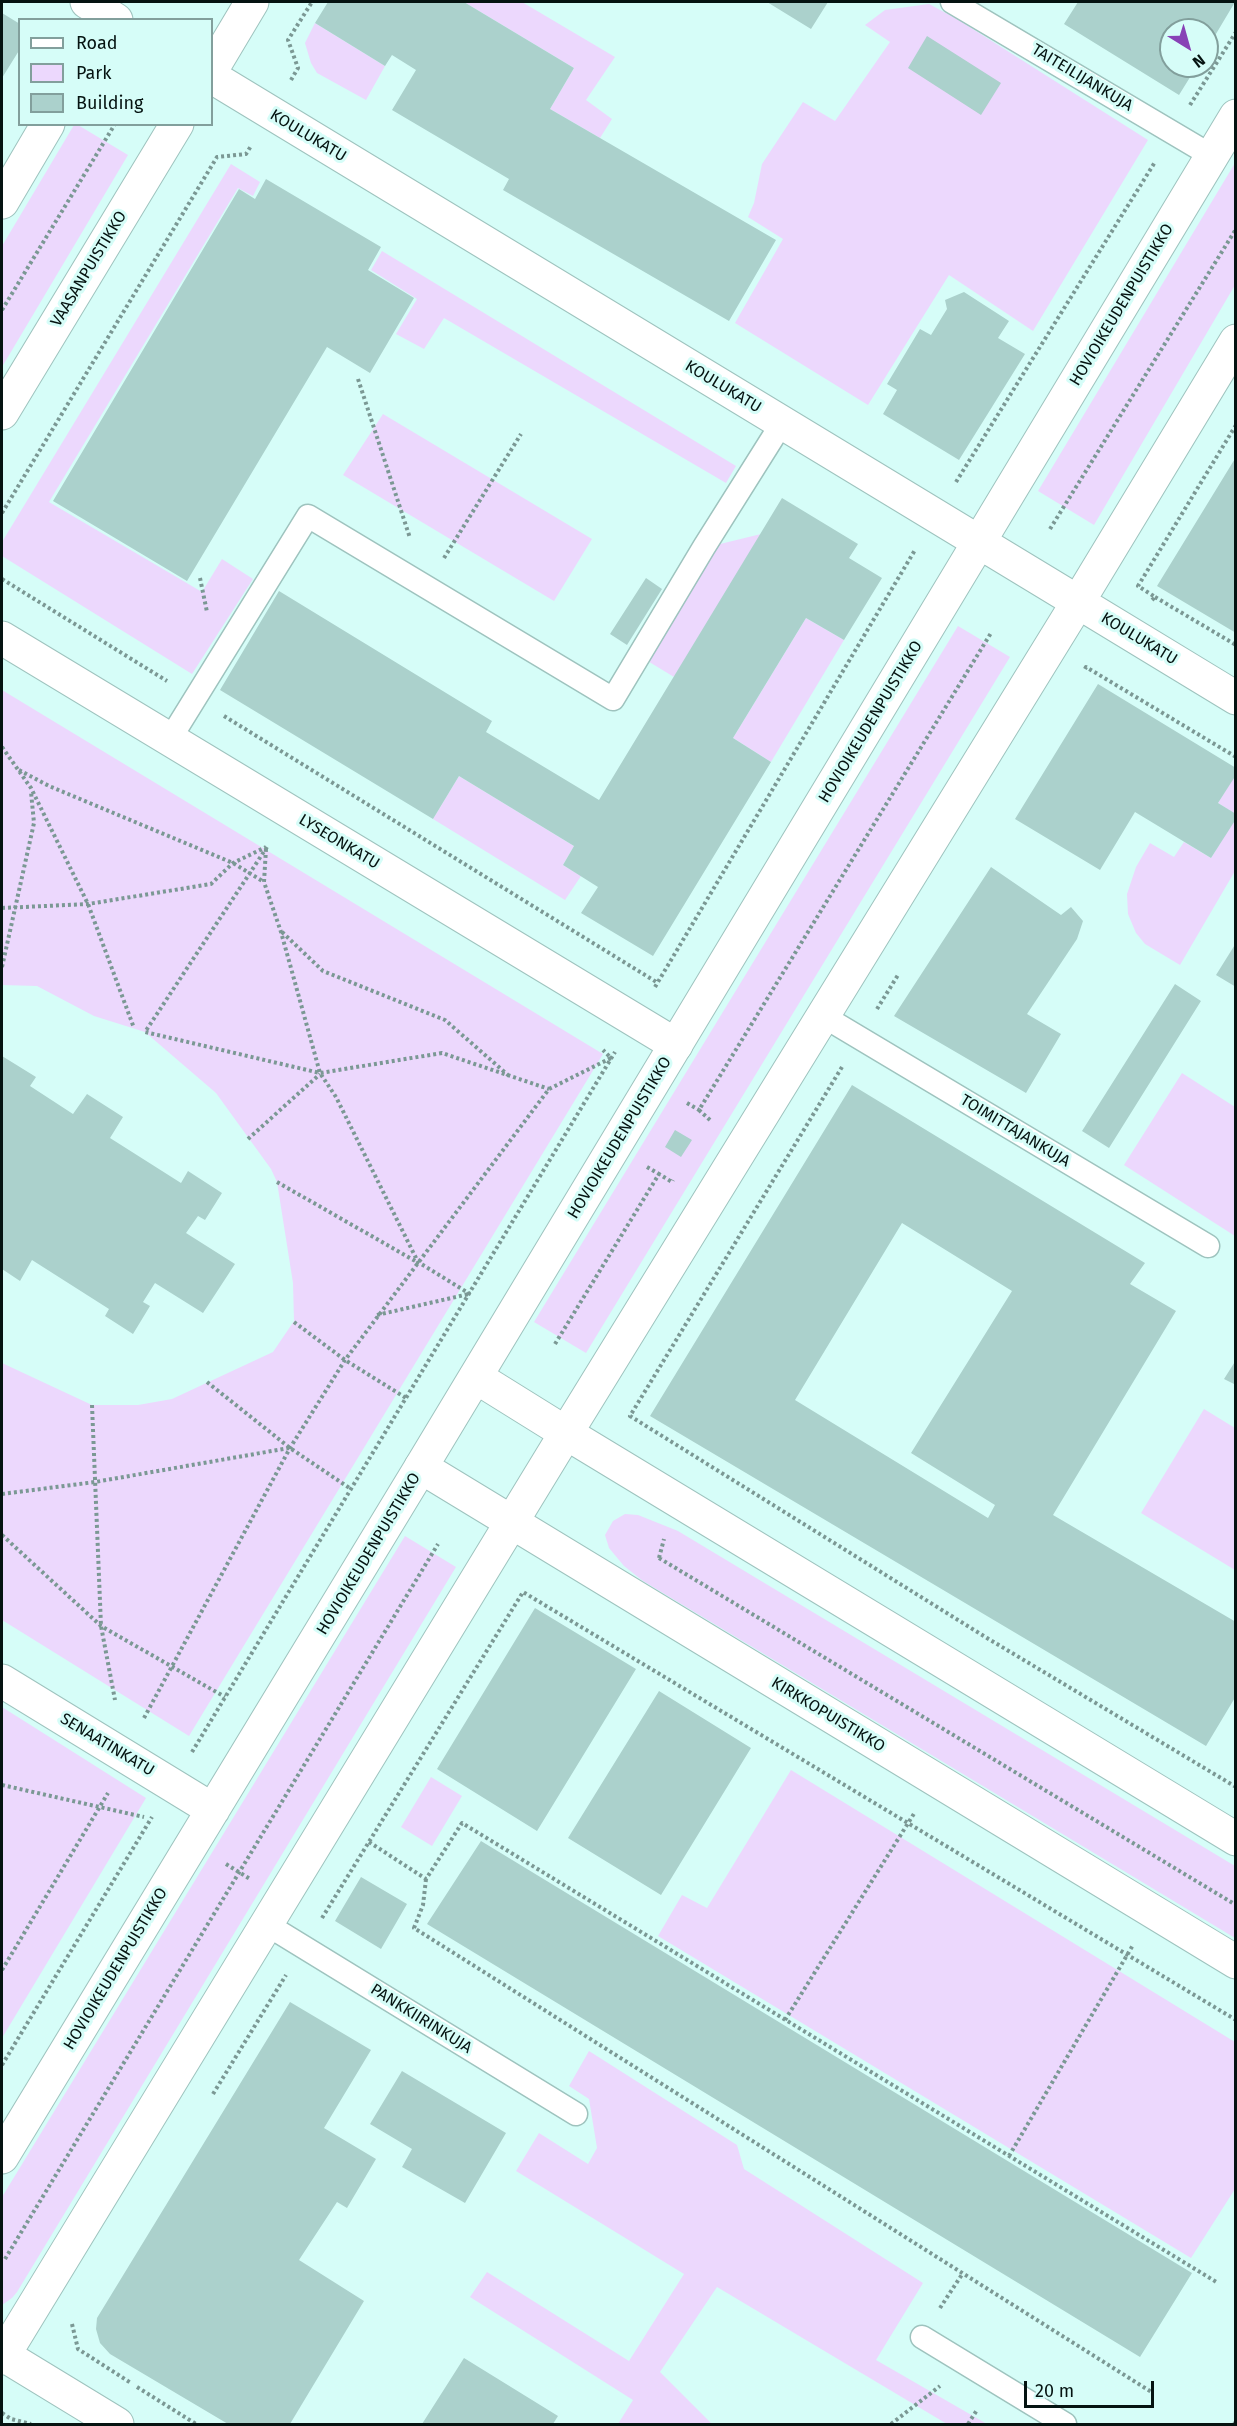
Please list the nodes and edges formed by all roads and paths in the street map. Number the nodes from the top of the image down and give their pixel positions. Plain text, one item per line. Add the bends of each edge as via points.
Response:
1 (252, 2) edge
2 (312, 2) edge
3 (952, 2) edge
4 (1236, 32) edge
5 (213, 67) edge
6 (298, 68) dead end
7 (213, 78) edge
8 (1236, 116) edge
9 (47, 126) edge
10 (114, 126) edge
11 (176, 126) edge
12 (1173, 133) junction
13 (246, 154) dead end
14 (1212, 156) junction
15 (2, 202) edge
16 (1236, 229) edge
17 (2, 310) edge
18 (1236, 341) edge
19 (358, 379) dead end
20 (2, 413) edge
21 (782, 423) junction
22 (1236, 425) edge
23 (521, 434) dead end
24 (2, 513) edge
25 (935, 516) junction
26 (1050, 529) dead end
27 (979, 542) junction
28 (2, 579) edge
29 (427, 587) junction
30 (1155, 597) junction
31 (1078, 602) junction
32 (991, 633) dead end
33 (1132, 635) junction
34 (2, 638) edge
35 (1236, 645) edge
36 (1081, 676) dead end
37 (1105, 679) junction
38 (195, 698) junction
39 (1236, 698) edge
40 (170, 739) junction
41 (2, 747) edge
42 (1236, 757) edge
43 (18, 769) junction
44 (31, 788) junction
45 (267, 847) junction
46 (232, 863) junction
47 (250, 873) junction
48 (264, 882) junction
49 (88, 904) junction
50 (2, 908) edge
51 (15, 908) junction
52 (281, 932) junction
53 (2, 967) edge
54 (903, 968) dead end
55 (658, 983) junction
56 (823, 1016) junction
57 (635, 1020) junction
58 (134, 1028) dead end
59 (859, 1039) junction
60 (676, 1045) junction
61 (611, 1058) junction
62 (320, 1073) junction
63 (510, 1076) junction
64 (549, 1089) junction
65 (705, 1128) dead end
66 (248, 1139) dead end
67 (677, 1173) dead end
68 (278, 1182) dead end
69 (1208, 1246) dead end
70 (418, 1262) junction
71 (470, 1294) junction
72 (377, 1316) junction
73 (294, 1322) dead end
74 (555, 1344) dead end
75 (345, 1360) junction
76 (476, 1377) junction
77 (207, 1383) dead end
78 (406, 1398) junction
79 (92, 1405) dead end
80 (566, 1433) junction
81 (290, 1448) junction
82 (421, 1467) junction
83 (363, 1469) dead end
84 (95, 1482) junction
85 (351, 1489) dead end
86 (2, 1494) edge
87 (511, 1522) junction
88 (2, 1535) edge
89 (438, 1544) dead end
90 (659, 1558) dead end
91 (102, 1626) junction
92 (171, 1666) junction
93 (2, 1681) edge
94 (225, 1697) dead end
95 (115, 1700) dead end
96 (144, 1718) dead end
97 (2, 1785) edge
98 (1236, 1787) edge
99 (108, 1792) dead end
100 (919, 1806) dead end
101 (99, 1807) junction
102 (213, 1810) junction
103 (908, 1824) junction
104 (1236, 1839) edge
105 (369, 1842) junction
106 (192, 1844) junction
107 (239, 1872) junction
108 (426, 1879) junction
109 (1236, 1905) edge
110 (274, 1911) junction
111 (1137, 1939) dead end
112 (304, 1946) junction
113 (1127, 1955) junction
114 (1236, 1962) edge
115 (2, 1970) edge
116 (785, 2020) junction
117 (1236, 2020) edge
118 (212, 2096) dead end
119 (576, 2114) dead end
120 (1009, 2156) junction
121 (2, 2157) edge
122 (3, 2258) edge
123 (963, 2273) junction
124 (1218, 2283) dead end
125 (47, 2284) junction
126 (922, 2337) joint
127 (2, 2356) edge
128 (967, 2365) junction
129 (1153, 2393) dead end
130 (2, 2413) edge
131 (31, 2424) edge
132 (117, 2424) edge
133 (196, 2424) edge
134 (891, 2424) edge
135 (1065, 2424) edge

1 - 5 main road
2 - 6 path via 288,40
3 - 12 lane, TAITEILIJANKUJA
4 - 12 path
7 - 21 main road, KOULUKATU
8 - 14 main road, HOVIOIKEUDENPUISTIKKO
9 - 15 main road
10 - 17 path
11 - 20 main road, VAASANPUISTIKKO
12 - 14 lane, TAITEILIJANKUJA
12 - 25 path
13 - 24 path via 217,157
14 - 27 main road, HOVIOIKEUDENPUISTIKKO
16 - 26 path
18 - 31 main road
19 - 29 path
21 - 25 main road, KOULUKATU
21 - 29 lane via 613,699
22 - 30 path via 1138,586
23 - 29 path
25 - 27 main road, KOULUKATU
25 - 55 path
27 - 31 main road, KOULUKATU
27 - 60 main road, HOVIOIKEUDENPUISTIKKO
28 - 38 path
29 - 38 lane via 308,516
30 - 33 path
30 - 35 path
31 - 33 main road, KOULUKATU
31 - 56 main road
32 - 65 path via 699,1110 711,1119
33 - 37 path
33 - 39 main road, KOULUKATU
34 - 40 main road, LYSEONKATU
36 - 37 path via 1086,667
37 - 42 path
38 - 40 lane
38 - 55 path
40 - 57 main road, LYSEONKATU
41 - 43 path
43 - 44 path
43 - 46 path via 49,786
44 - 49 path
44 - 51 path via 34,823
45 - 46 path
45 - 47 path
45 - 48 path
46 - 47 path
46 - 49 path via 211,884
47 - 48 path
47 - 62 path via 145,1032
48 - 52 path
49 - 51 path
49 - 58 path
50 - 51 path
51 - 53 path
52 - 62 path
52 - 63 path via 322,971 445,1020
54 - 59 path
55 - 57 path
56 - 59 lane, TOIMITTAJANKUJA
56 - 80 main road
57 - 60 main road, LYSEONKATU
57 - 61 path
59 - 69 lane, TOIMITTAJANKUJA
59 - 98 path via 630,1416 977,1632
60 - 76 main road, HOVIOIKEUDENPUISTIKKO
61 - 64 path
61 - 71 path
62 - 63 path via 442,1053
62 - 66 path
62 - 70 path via 336,1097
63 - 64 path
64 - 70 path
67 - 74 path via 672,1182 659,1174
68 - 70 path
70 - 71 path
70 - 72 path
71 - 72 path
71 - 78 path
72 - 75 path
73 - 75 path
75 - 78 path
75 - 81 path
76 - 80 main road
76 - 82 main road, HOVIOIKEUDENPUISTIKKO
77 - 81 path
78 - 83 path
79 - 84 path
80 - 87 main road
80 - 104 main road
81 - 84 path
81 - 85 path
81 - 92 path
82 - 87 main road, KIRKKOPUISTIKKO
82 - 102 main road, HOVIOIKEUDENPUISTIKKO
84 - 86 path
84 - 91 path
87 - 110 main road
87 - 114 main road, KIRKKOPUISTIKKO
88 - 91 path
89 - 107 path
90 - 109 path
91 - 92 path
91 - 95 path
92 - 94 path
92 - 96 path
93 - 102 main road, SENAATINKATU
97 - 101 path
99 - 101 path
100 - 103 path
101 - 106 path via 151,1818
101 - 115 path
102 - 106 main road, HOVIOIKEUDENPUISTIKKO
103 - 105 path via 523,1592
103 - 113 path
103 - 116 path
105 - 108 path
105 - 110 path via 321,1920
106 - 107 path
106 - 121 main road, HOVIOIKEUDENPUISTIKKO
107 - 110 path
107 - 122 path
108 - 116 path via 462,1823
108 - 123 path via 423,1905 414,1929
110 - 112 lane, PANKKIIRINKUJA
110 - 125 main road
111 - 113 path
112 - 118 path
112 - 119 lane, PANKKIIRINKUJA
113 - 117 path
113 - 120 path
116 - 120 path
120 - 124 path
122 - 125 path
123 - 126 path
123 - 129 path
125 - 127 main road
125 - 133 path via 82,2306 71,2326 78,2349
126 - 128 lane
127 - 132 main road
128 - 134 path
128 - 135 lane
130 - 131 path

